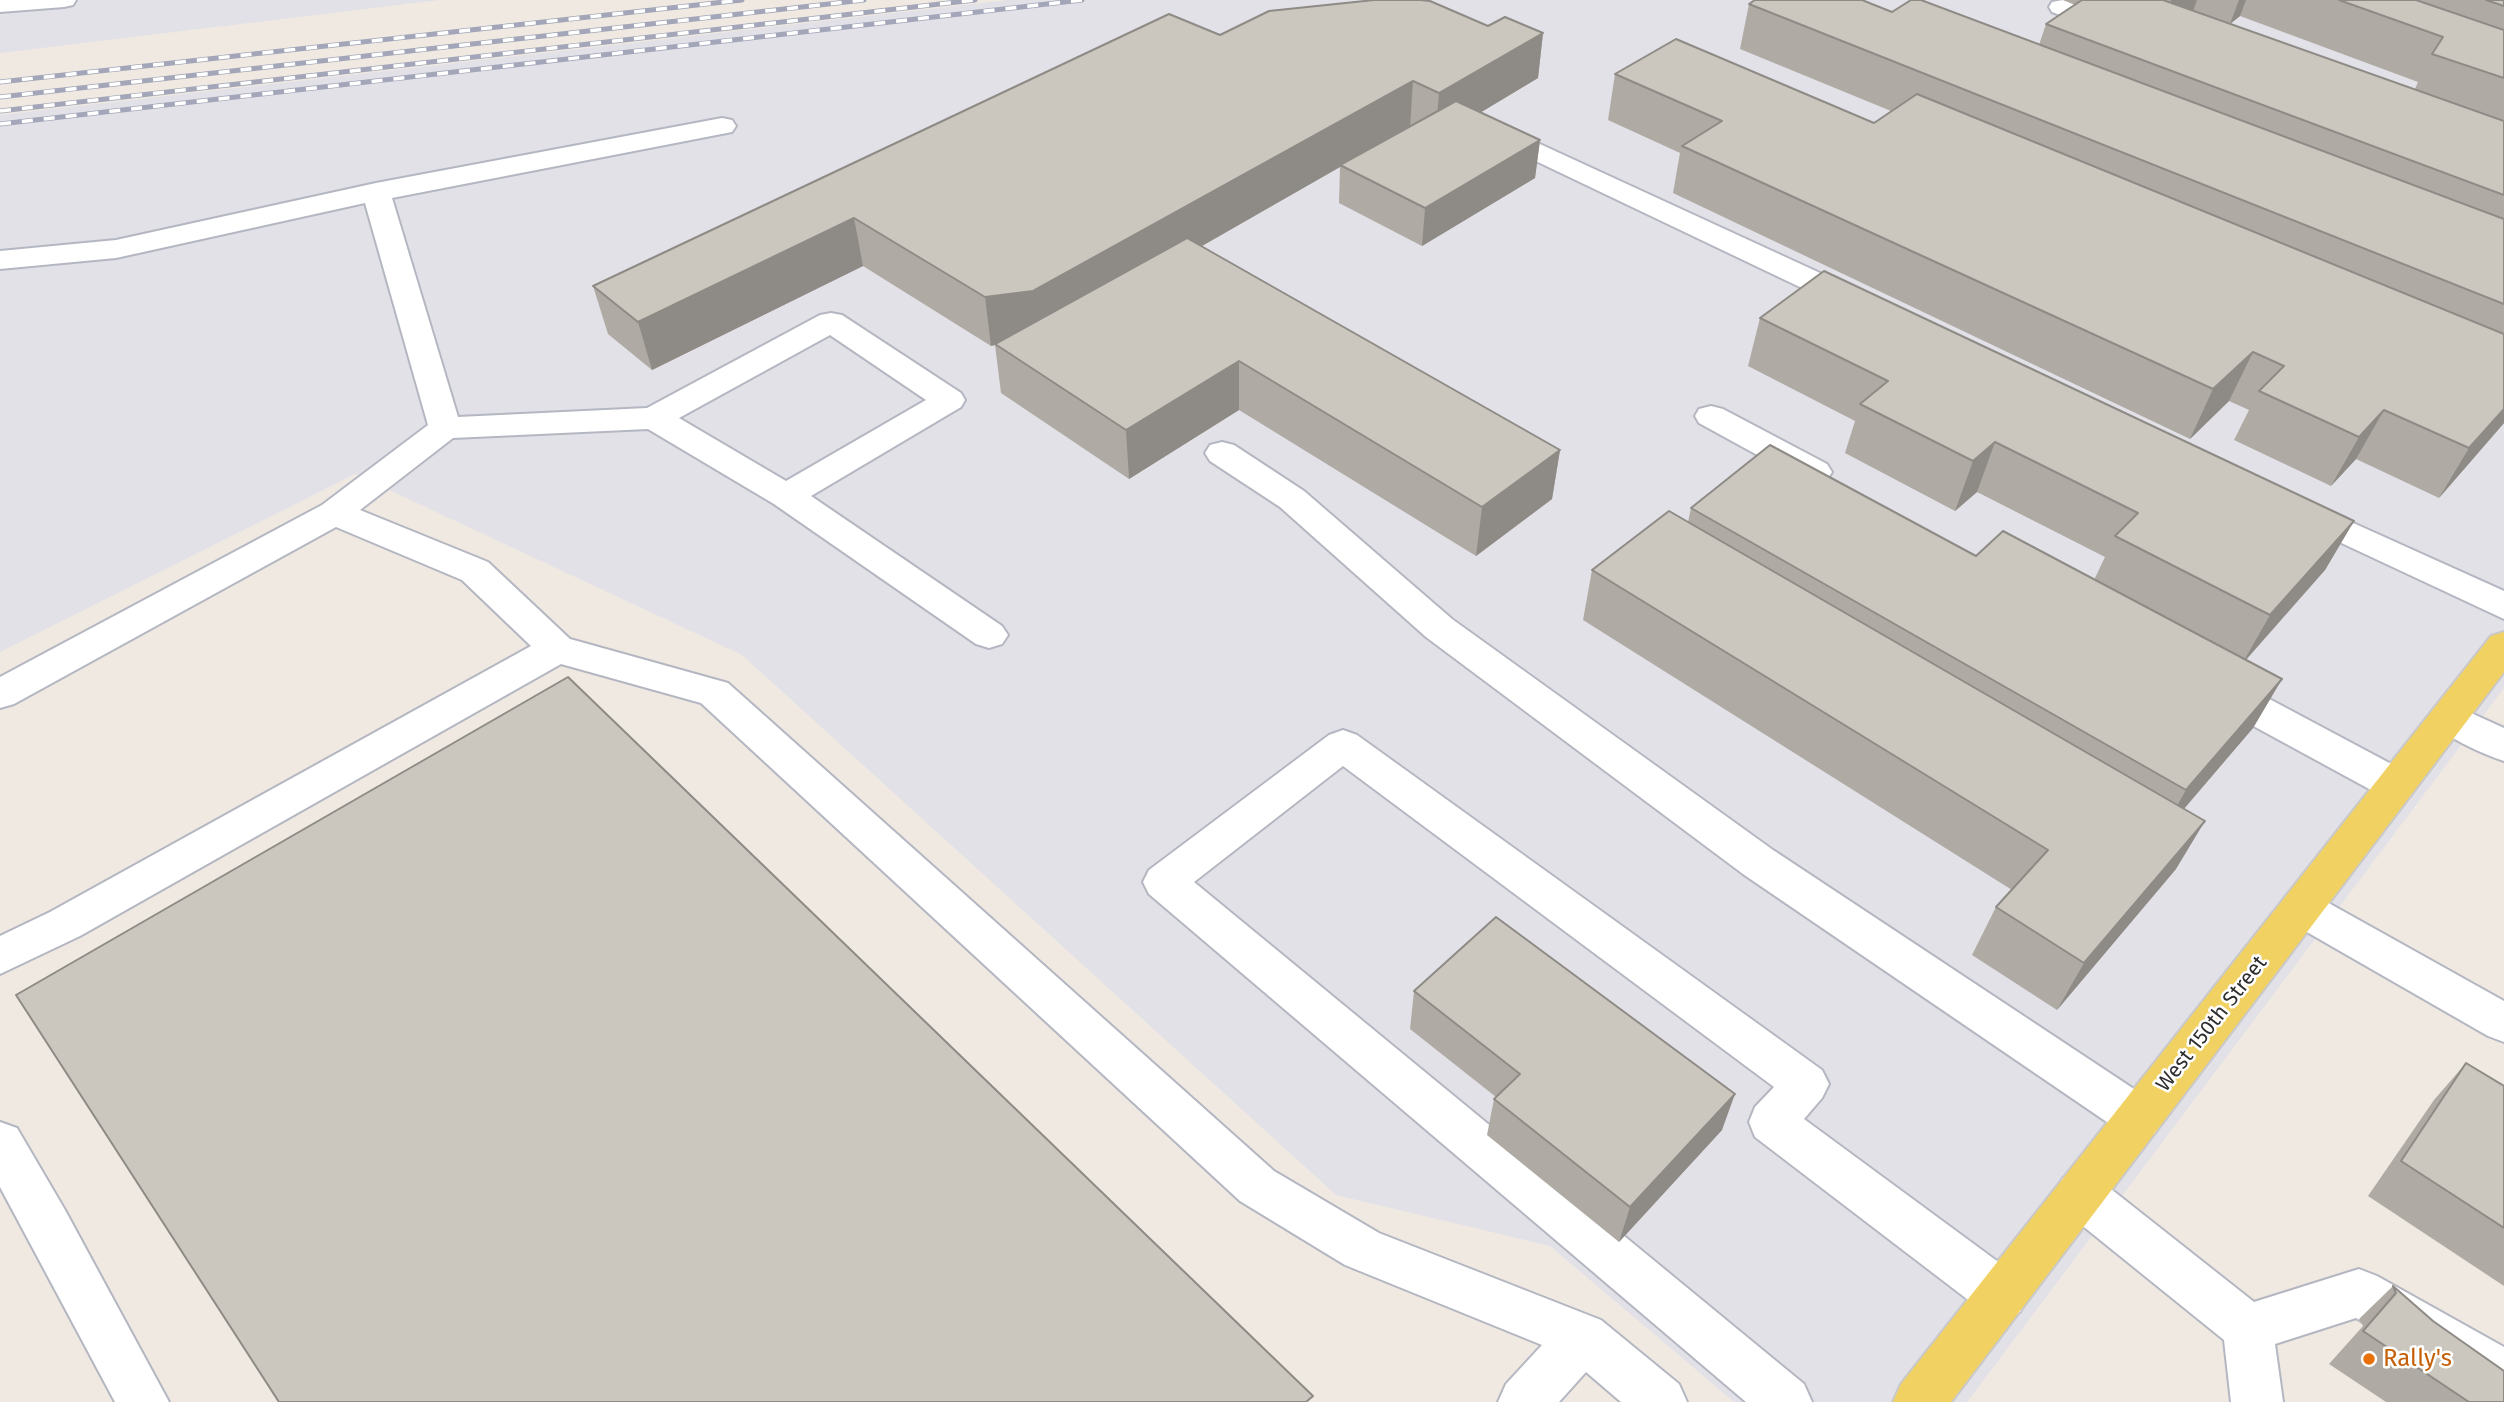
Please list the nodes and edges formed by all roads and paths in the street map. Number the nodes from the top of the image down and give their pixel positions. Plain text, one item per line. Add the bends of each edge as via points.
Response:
1 (64, 0) edge
2 (0, 5) edge
3 (2061, 7) dead end
4 (2139, 36) edge
5 (722, 126) dead end
6 (1529, 147) edge
7 (376, 192) junction
8 (0, 260) edge
9 (1880, 313) edge
10 (1711, 416) dead end
11 (654, 418) junction
12 (445, 428) junction
13 (1222, 453) dead end
14 (1845, 488) edge
15 (786, 496) junction
16 (2280, 500) edge
17 (334, 513) junction
18 (2504, 606) edge
19 (989, 635) dead end
20 (557, 649) junction
21 (2501, 654) edge
22 (2185, 671) edge
23 (0, 694) edge
24 (2449, 717) junction
25 (2504, 746) edge
26 (2396, 785) junction
27 (2301, 908) junction
28 (0, 956) edge
29 (2504, 1023) edge
30 (2139, 1118) junction
31 (0, 1143) edge
32 (2080, 1194) junction
33 (2002, 1295) junction
34 (2248, 1328) junction
35 (1583, 1337) junction
36 (2504, 1378) edge
37 (143, 1402) edge
38 (1524, 1402) edge
39 (1661, 1402) edge
40 (1786, 1402) edge
41 (1919, 1402) edge
42 (2258, 1402) edge

1 - 2 lane
3 - 4 lane
5 - 7 lane
6 - 9 lane
7 - 8 lane via 116,249
7 - 12 lane
10 - 14 lane
11 - 12 lane
11 - 15 lane
11 - 15 lane via 831,322 949,400
12 - 17 lane
13 - 30 lane via 1292,499 1439,628 1758,862
15 - 19 lane
16 - 18 lane
17 - 20 lane via 475,571
17 - 23 lane
20 - 28 lane
20 - 35 lane via 714,693 1257,1186 1362,1249
21 - 24 main road, West 150th Street
22 - 26 lane
24 - 25 lane
24 - 26 main road, West 150th Street
26 - 27 main road, West 150th Street
27 - 29 lane
27 - 30 main road, West 150th Street
30 - 32 main road, West 150th Street
31 - 37 lane
32 - 33 main road, West 150th Street
32 - 34 lane
33 - 40 lane via 1772,1122 1805,1084 1343,745 1164,882
33 - 41 main road, West 150th Street
34 - 36 lane via 2359,1293
34 - 42 lane
35 - 38 lane
35 - 39 lane

